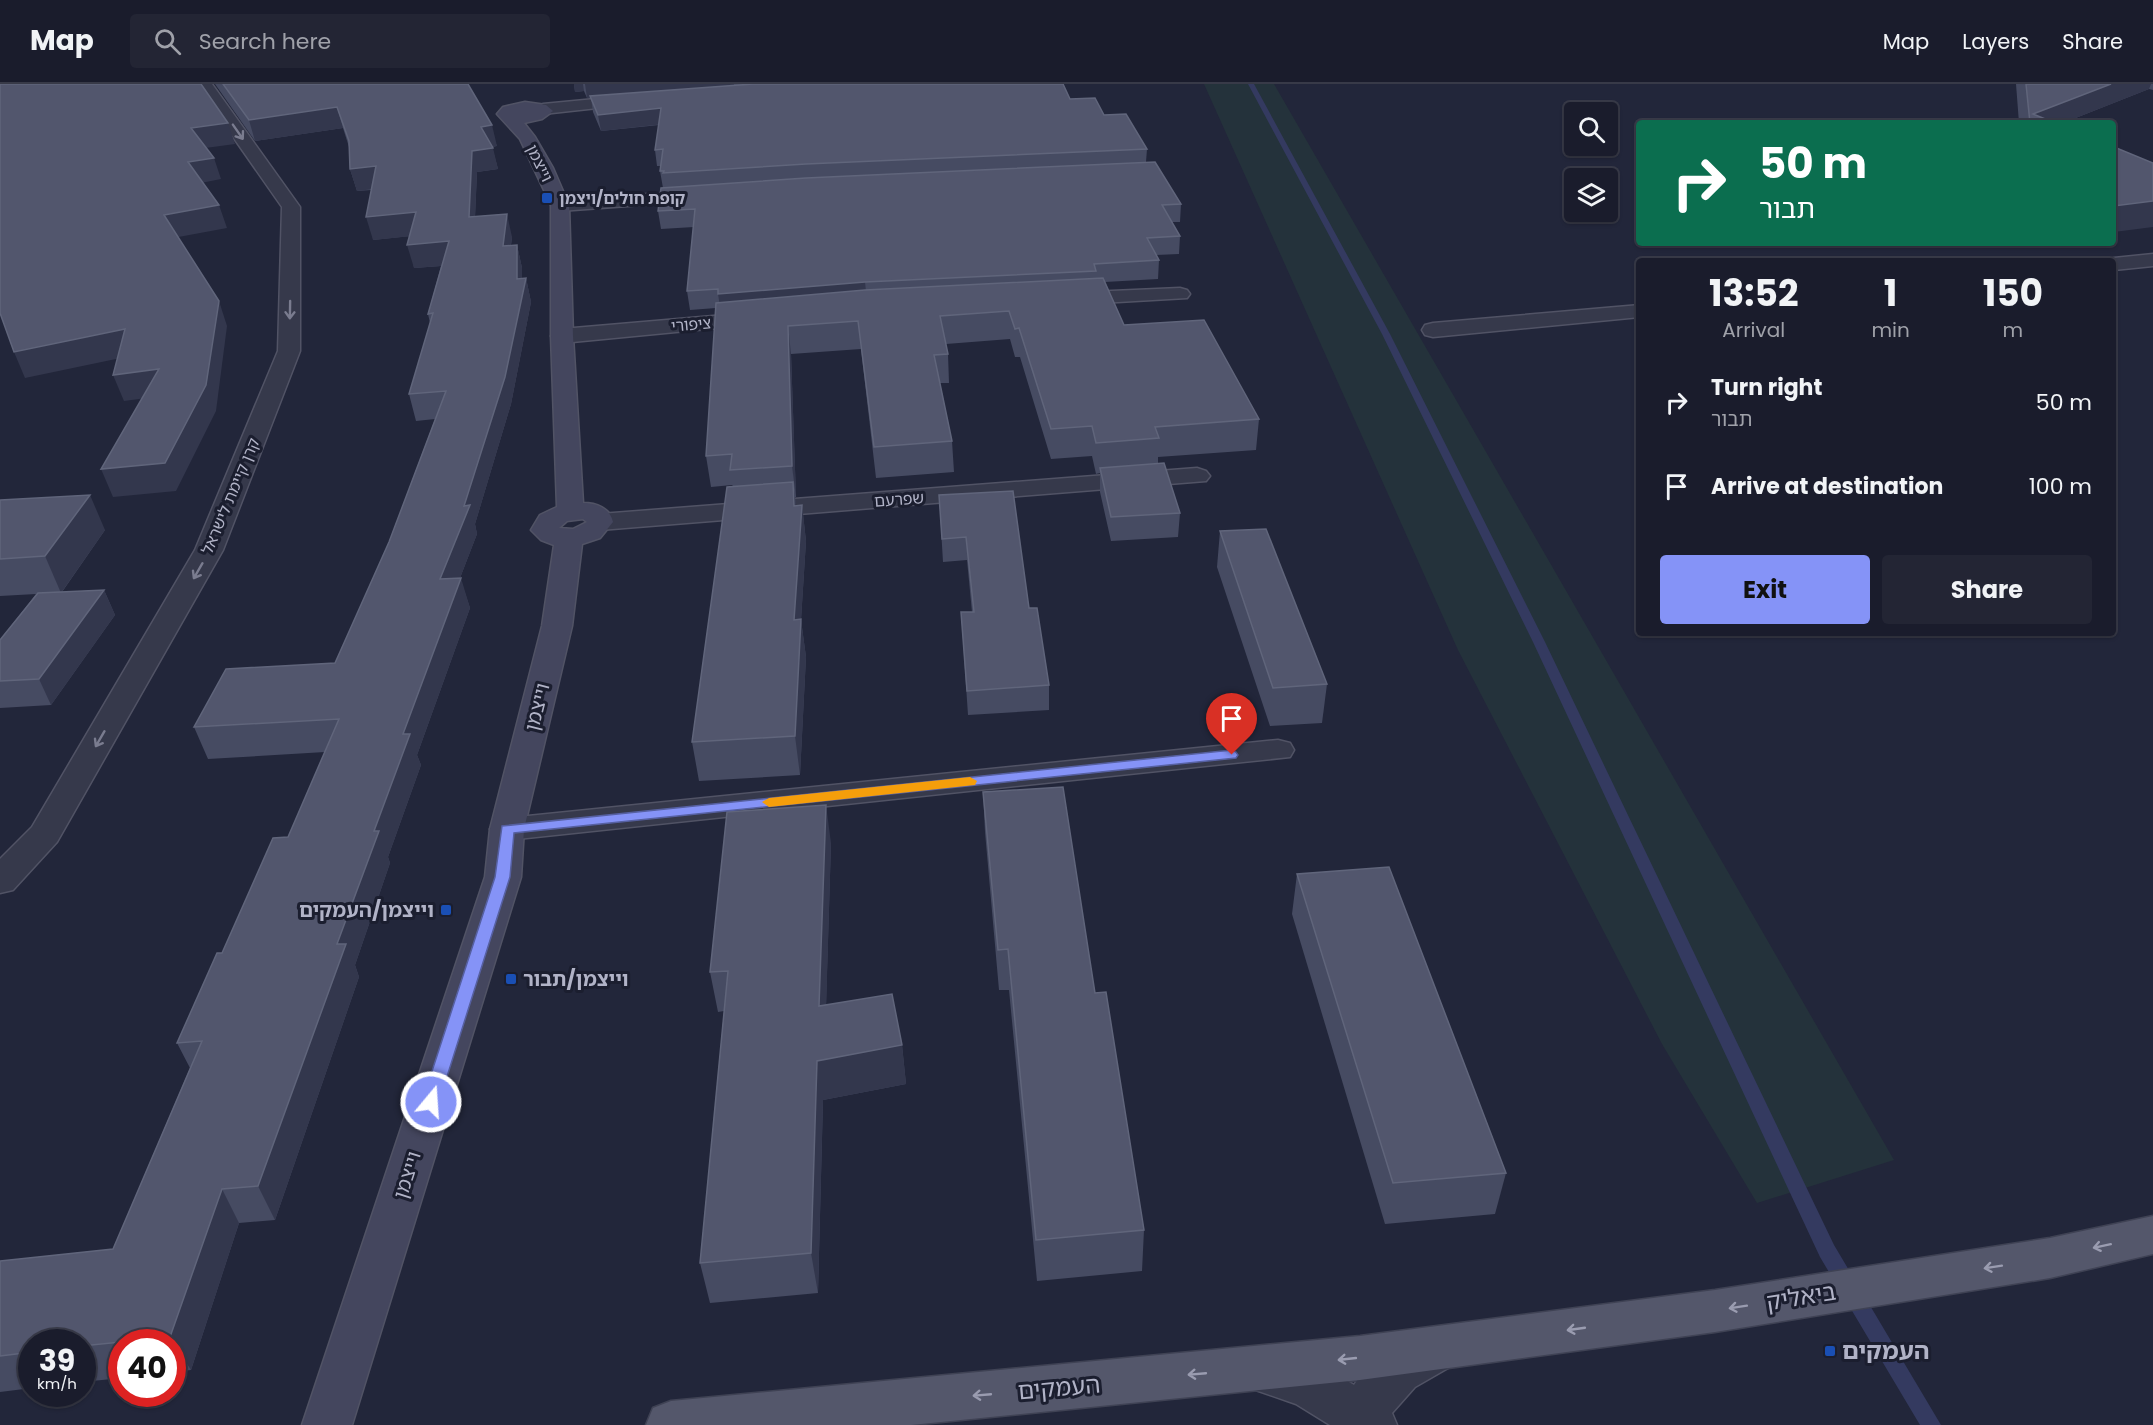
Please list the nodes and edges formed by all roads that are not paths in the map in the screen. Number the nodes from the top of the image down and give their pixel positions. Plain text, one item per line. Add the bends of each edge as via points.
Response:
1 (204, 84) edge
2 (508, 92) dead end
3 (657, 98) edge
4 (515, 112) junction
5 (541, 112) junction
6 (527, 137) junction
7 (725, 194) edge
8 (560, 206) junction
9 (2153, 260) edge
10 (2116, 264) edge
11 (1180, 294) dead end
12 (1041, 301) edge
13 (1636, 311) edge
14 (785, 316) edge
15 (1433, 330) dead end
16 (562, 336) junction
17 (1197, 476) dead end
18 (580, 524) junction
19 (1278, 750) dead end
20 (507, 829) junction
21 (0, 881) edge
22 (2153, 1235) edge
23 (1446, 1347) junction
24 (1255, 1369) junction
25 (1366, 1423) edge
26 (327, 1425) edge
27 (671, 1425) edge

1 -> 21 street, קרן קיימת לישראל via 291,207 289,351 209,550 45,834
2 - 4 street, וייצמן
3 - 5 street
4 - 5 street
4 - 6 street, וייצמן
5 - 6 street, וייצמן
6 - 8 street, וייצמן
7 - 8 street
8 - 16 street, וייצמן
9 - 10 street
11 - 12 street
13 - 15 street
14 - 16 street, ציפורי
16 - 18 street, וייצמן
17 - 18 street, שפרעם
18 - 20 street, וייצמן
19 - 20 street
20 - 26 street, וייצמן via 503,877
22 -> 23 main road, ביאליק via 2050,1258 1715,1311
23 -> 24 main road, העמקים
23 - 25 street via 1408,1363 1389,1379 1372,1398
24 - 25 street via 1310,1386
24 -> 27 main road, העמקים

